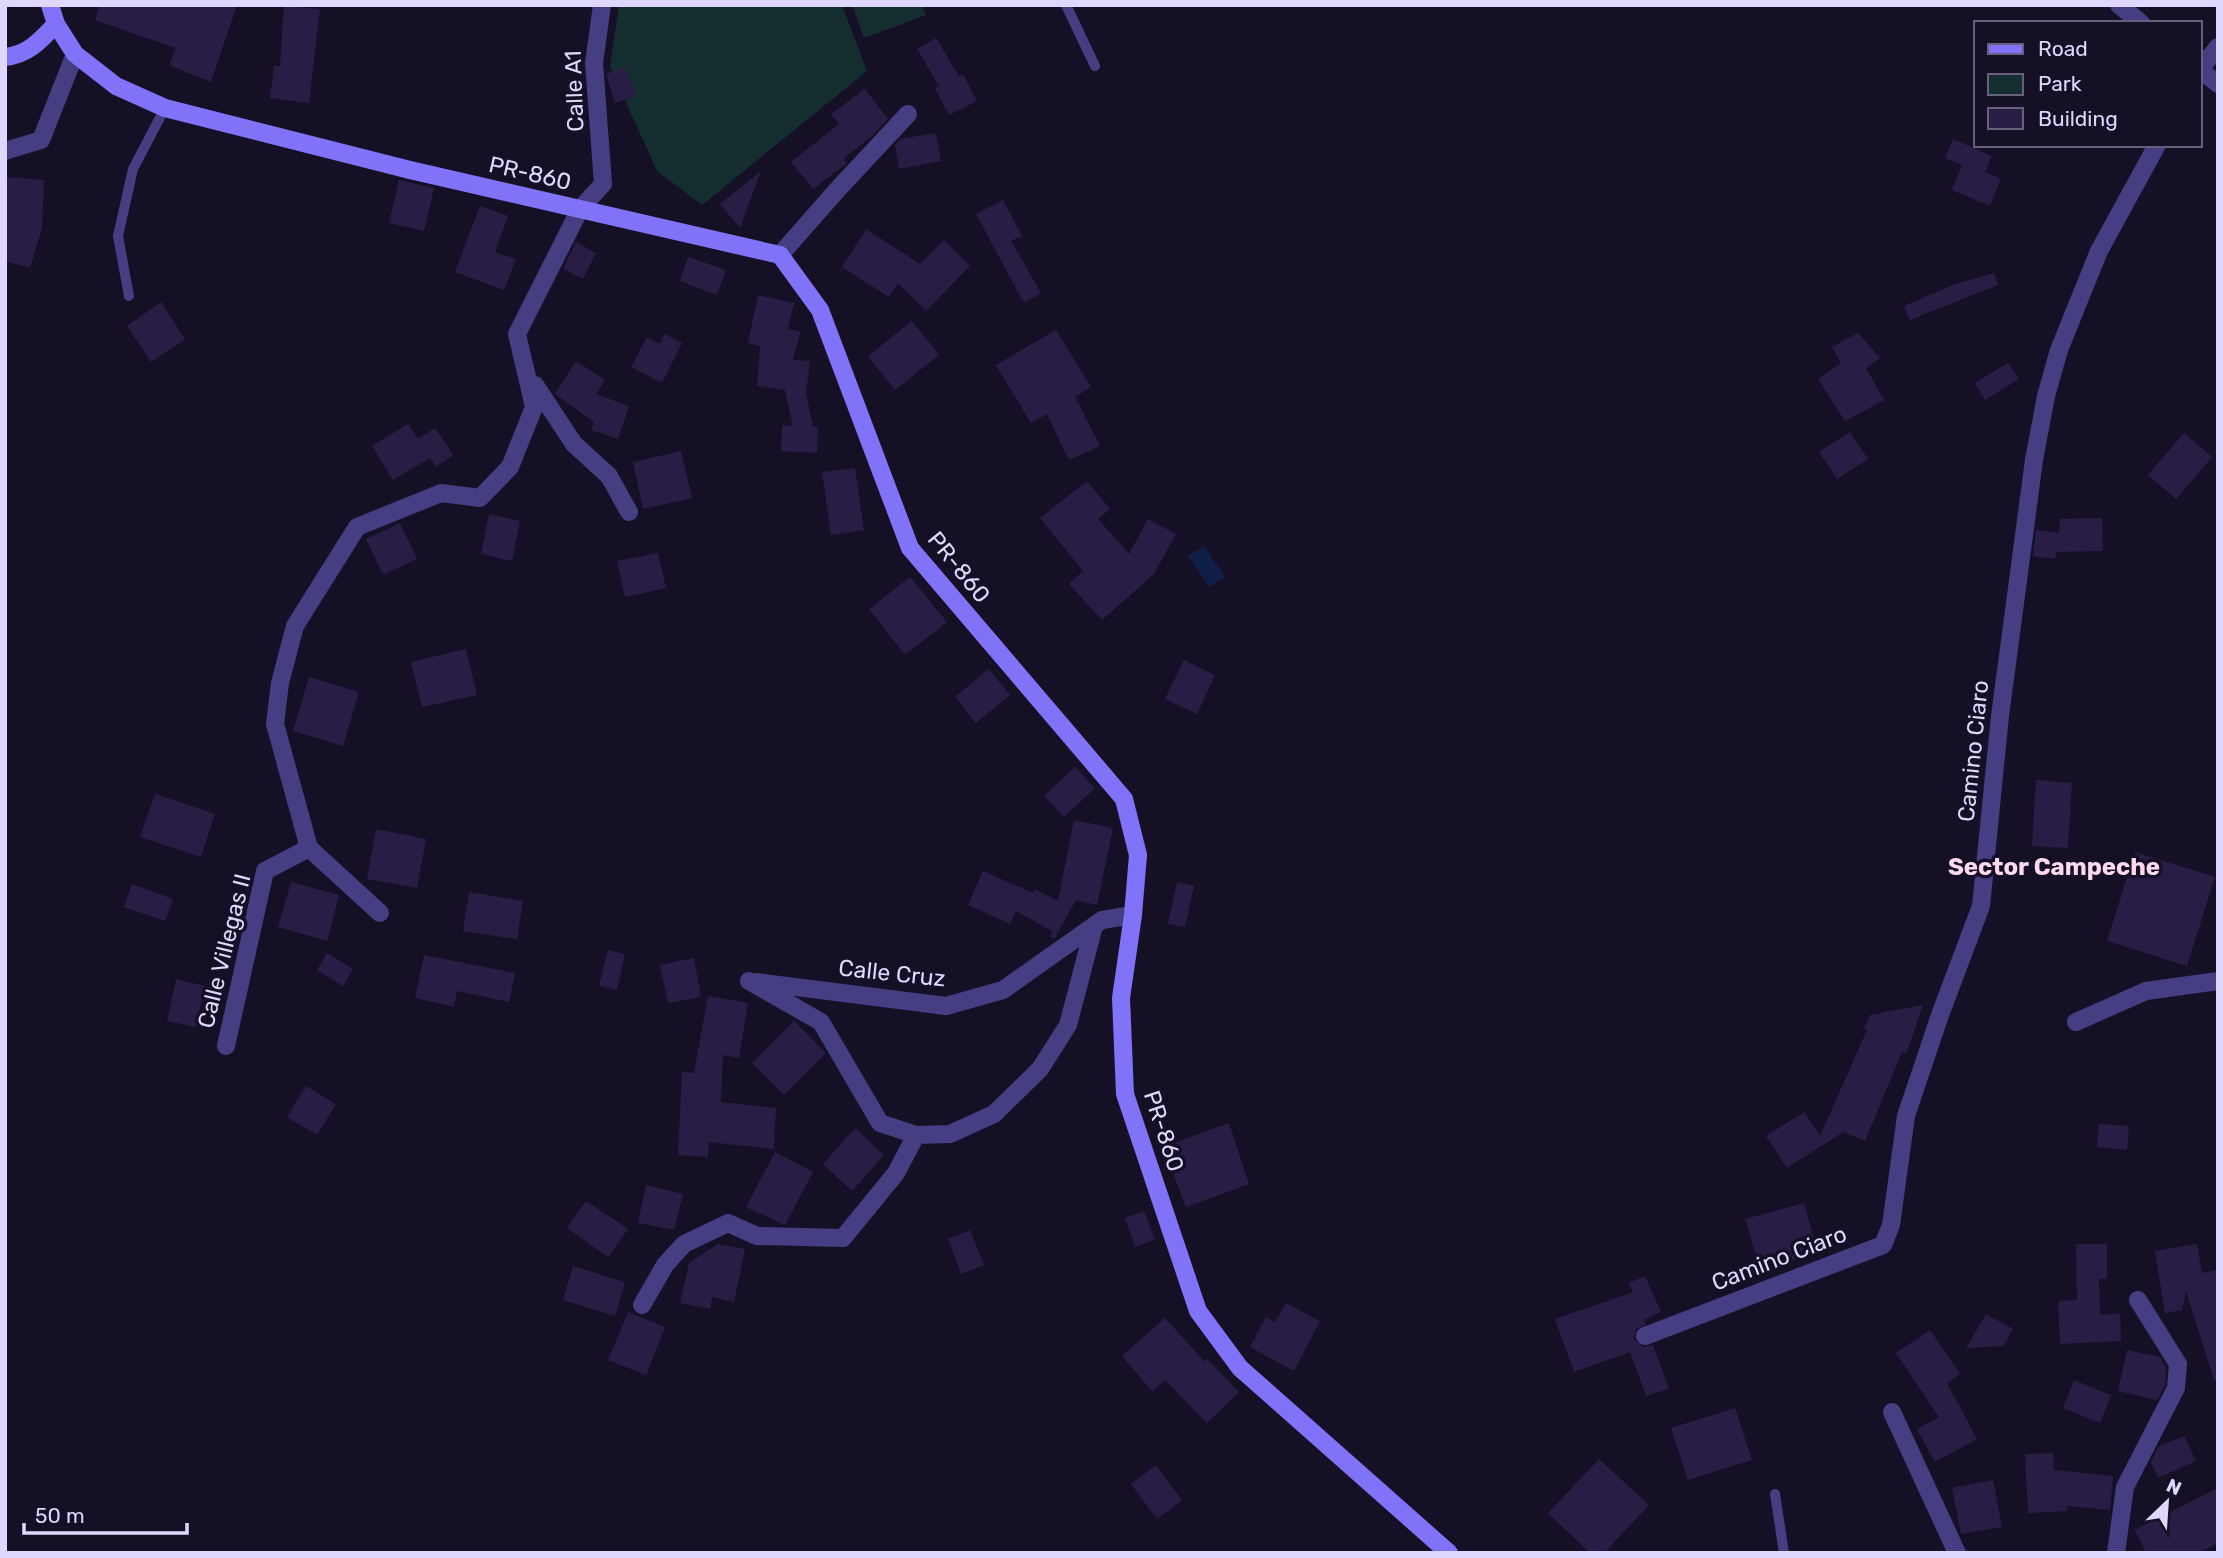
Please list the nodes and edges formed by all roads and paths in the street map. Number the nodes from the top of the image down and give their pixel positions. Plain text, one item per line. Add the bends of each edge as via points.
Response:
1 (50, 5) edge
2 (602, 5) edge
3 (1066, 5) edge
4 (2119, 5) edge
5 (2139, 21) edge
6 (56, 24) junction
7 (2218, 47) edge
8 (75, 54) junction
9 (5, 57) edge
10 (1095, 66) dead end
11 (2202, 67) edge
12 (2202, 71) edge
13 (2218, 84) edge
14 (165, 107) junction
15 (908, 114) dead end
16 (2156, 147) edge
17 (5, 151) edge
18 (580, 209) junction
19 (780, 255) junction
20 (129, 296) dead end
21 (524, 367) junction
22 (629, 512) dead end
23 (309, 848) junction
24 (380, 913) dead end
25 (1133, 915) junction
26 (1094, 926) junction
27 (2218, 981) edge
28 (2076, 1022) dead end
29 (226, 1046) dead end
30 (916, 1135) junction
31 (2138, 1300) dead end
32 (642, 1305) dead end
33 (1645, 1336) dead end
34 (1892, 1412) dead end
35 (1775, 1494) dead end
36 (1449, 1553) edge
37 (1784, 1553) edge
38 (1957, 1553) edge
39 (2116, 1553) edge

1 - 6 street, PR-860 / PR-860
2 - 18 street, Calle A1 via 594,64 603,184
3 - 10 lane
4 - 5 street
6 - 8 street, PR-860 / PR-860
6 - 9 street via 37,44 17,56
7 - 11 street
8 - 14 street, PR-860 / PR-860 via 116,86
8 - 17 street via 41,140
12 - 13 street
14 - 18 street, PR-860 / PR-860
14 - 20 lane via 133,169 118,236
15 - 19 street
16 - 33 street, Camino Ciaro via 2099,251 2059,350 2046,396 2000,716 1981,906 1906,1116 1891,1225 1882,1245
18 - 19 street, PR-860 / PR-860
18 - 21 street via 517,334
19 - 25 street, PR-860 / PR-860 via 820,310 910,548 1124,799 1138,855
21 - 22 street via 574,444 609,476
21 - 23 street via 534,407 510,467 480,498 441,493 357,527 295,626 275,724
23 - 24 street
23 - 29 street, Calle Villegas II via 265,872
25 - 26 street, Calle Cruz via 1102,920
25 - 36 street, PR-860 / PR-860 via 1121,999 1125,1094 1198,1311 1240,1368
26 - 30 street via 1068,1025 1040,1069 994,1114 950,1134
26 - 30 street, Calle Cruz via 1003,990 946,1006 749,981 821,1022 880,1124
27 - 28 street via 2146,991
30 - 32 street via 896,1173 843,1238 757,1236 728,1223 684,1244 665,1265
31 - 39 street via 2178,1364 2176,1388 2125,1487
34 - 38 street
35 - 37 lane

